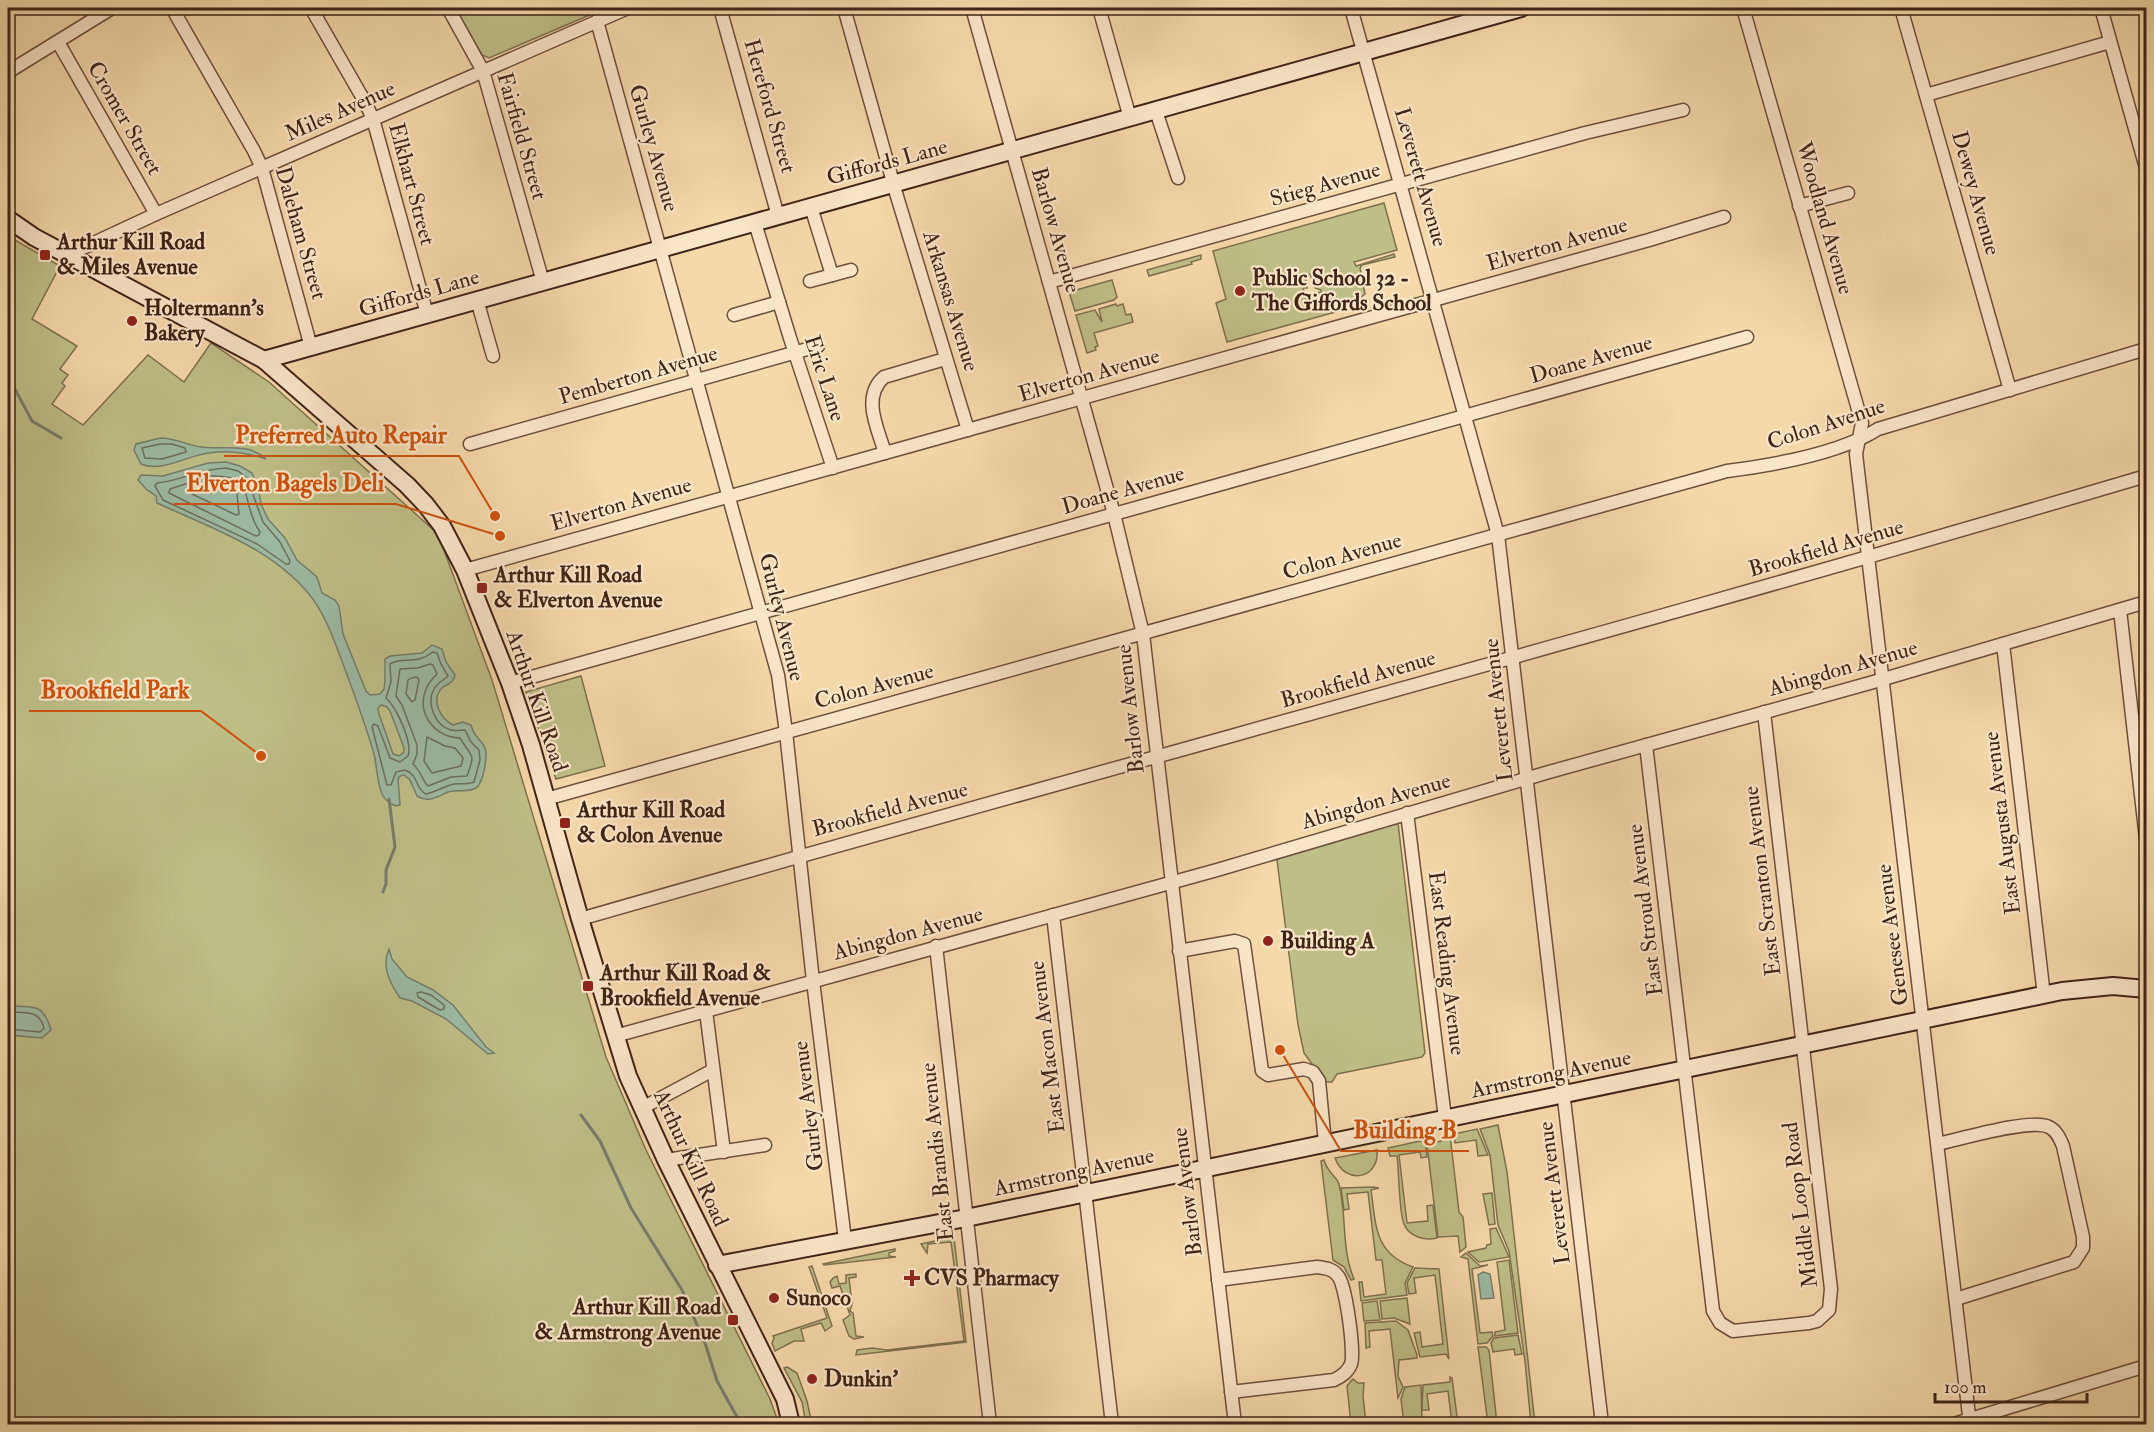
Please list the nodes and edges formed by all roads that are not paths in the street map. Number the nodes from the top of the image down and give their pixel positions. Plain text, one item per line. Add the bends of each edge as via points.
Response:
1 (112, 8) edge
2 (172, 8) edge
3 (310, 8) edge
4 (448, 8) edge
5 (628, 8) edge
6 (720, 8) edge
7 (844, 8) edge
8 (972, 8) edge
9 (1099, 8) edge
10 (1352, 8) edge
11 (1514, 8) edge
12 (1743, 8) edge
13 (1901, 8) edge
14 (2101, 8) edge
15 (597, 21) junction
16 (58, 42) junction
17 (2110, 42) junction
18 (1364, 52) junction
19 (483, 71) junction
20 (8, 72) edge
21 (1926, 95) junction
22 (1683, 110) dead end
23 (1156, 111) junction
24 (1131, 118) junction
25 (373, 119) junction
26 (1013, 151) junction
27 (262, 168) junction
28 (2146, 168) edge
29 (1178, 178) dead end
30 (894, 184) junction
31 (1401, 184) junction
32 (1848, 193) dead end
33 (1799, 206) junction
34 (811, 207) junction
35 (156, 214) junction
36 (778, 216) junction
37 (1724, 217) dead end
38 (8, 219) edge
39 (755, 223) junction
40 (661, 249) junction
41 (70, 254) junction
42 (851, 270) dead end
43 (832, 275) junction
44 (810, 280) dead end
45 (543, 282) junction
46 (1049, 282) junction
47 (477, 300) junction
48 (1434, 300) junction
49 (778, 302) junction
50 (427, 314) junction
51 (734, 315) dead end
52 (1747, 337) dead end
53 (818, 346) dead end
54 (311, 347) junction
55 (2146, 349) edge
56 (795, 352) junction
57 (493, 356) dead end
58 (945, 359) junction
59 (264, 360) junction
60 (698, 381) junction
61 (2010, 390) junction
62 (1082, 398) junction
63 (1466, 416) junction
64 (968, 430) junction
65 (1859, 440) junction
66 (470, 444) dead end
67 (885, 453) junction
68 (833, 468) junction
69 (2146, 476) edge
70 (728, 496) junction
71 (1114, 514) junction
72 (1498, 535) junction
73 (1869, 558) junction
74 (465, 570) junction
75 (2146, 602) edge
76 (2120, 610) junction
77 (762, 613) junction
78 (1143, 634) junction
79 (2003, 644) junction
80 (1514, 657) junction
81 (1884, 679) junction
82 (510, 683) junction
83 (1764, 712) junction
84 (786, 732) junction
85 (1646, 745) junction
86 (1156, 757) junction
87 (1527, 779) junction
88 (546, 799) junction
89 (1407, 813) junction
90 (2146, 839) edge
91 (800, 855) junction
92 (1171, 882) junction
93 (1053, 915) junction
94 (580, 919) junction
95 (936, 946) junction
96 (1179, 951) junction
97 (813, 981) junction
98 (2146, 989) edge
99 (2044, 996) junction
100 (706, 1011) junction
101 (1923, 1021) junction
102 (615, 1036) junction
103 (1803, 1045) junction
104 (713, 1070) junction
105 (1684, 1070) junction
106 (1564, 1094) junction
107 (642, 1108) junction
108 (1445, 1118) junction
109 (1325, 1143) junction
110 (1938, 1144) junction
111 (765, 1146) dead end
112 (724, 1152) junction
113 (666, 1161) junction
114 (1205, 1167) junction
115 (1084, 1192) junction
116 (966, 1218) junction
117 (845, 1240) junction
118 (717, 1265) junction
119 (1218, 1280) junction
120 (1956, 1299) junction
121 (2146, 1366) edge
122 (1231, 1392) junction
123 (1970, 1422) edge
124 (791, 1425) edge
125 (990, 1425) edge
126 (1112, 1425) edge
127 (1235, 1425) edge
128 (1602, 1425) edge
129 (1954, 1425) edge

1 - 16 street
2 - 27 street, Daleham Street
3 - 25 street, Elkhart Street
4 - 19 street, Fairfield Street
5 - 15 street, Miles Avenue
6 - 36 street, Hereford Street
7 - 30 street, Arkansas Avenue
8 - 26 street, Barlow Avenue
9 - 24 street
10 - 18 street, Leverett Avenue
11 - 18 street, Giffords Lane
12 - 33 street, Woodland Avenue
13 - 21 street, Dewey Avenue
14 - 17 street
15 - 19 street, Miles Avenue
15 - 40 street, Gurley Avenue
16 - 20 street
16 - 35 street, Cromer Street
17 - 21 street
17 - 28 street
18 - 23 street, Giffords Lane
18 - 31 street, Leverett Avenue
19 - 25 street, Miles Avenue
19 - 45 street, Fairfield Street
21 - 61 street, Dewey Avenue
22 - 31 street, Stieg Avenue
23 - 24 street, Giffords Lane
23 - 29 street
24 - 26 street, Giffords Lane
25 - 27 street, Miles Avenue
25 - 50 street, Elkhart Street
26 - 30 street, Giffords Lane
26 - 46 street, Barlow Avenue
27 - 35 street, Miles Avenue
27 - 54 street, Daleham Street
30 - 34 street, Giffords Lane
30 - 58 street, Arkansas Avenue
31 - 46 street, Stieg Avenue
31 - 48 street, Leverett Avenue
32 - 33 street
33 - 65 street, Woodland Avenue via 1862,423
34 - 36 street, Giffords Lane
34 - 43 street
35 - 41 street, Miles Avenue
36 - 39 street, Giffords Lane
37 - 48 street, Elverton Avenue
38 - 41 street, Arthur Kill Road
39 - 40 street, Giffords Lane
39 - 49 street, Eric Lane
40 - 45 street, Giffords Lane
40 - 60 street, Gurley Avenue
41 - 59 street, Arthur Kill Road
42 - 43 street
43 - 44 street
45 - 47 street, Giffords Lane
46 - 62 street, Barlow Avenue
47 - 50 street, Giffords Lane
47 - 57 street
48 - 62 street, Elverton Avenue
48 - 63 street, Leverett Avenue
49 - 51 street
49 - 56 street, Eric Lane
50 - 54 street, Giffords Lane
52 - 63 street, Doane Avenue
53 - 56 street, Pemberton Avenue
54 - 59 street, Giffords Lane
55 - 61 street, Colon Avenue
56 - 60 street, Pemberton Avenue
56 - 68 street, Eric Lane
58 - 64 street, Arkansas Avenue
58 - 67 street via 884,377 878,383 873,412
59 - 74 street, Arthur Kill Road via 407,485 442,526
60 - 66 street, Pemberton Avenue
60 - 70 street, Gurley Avenue
61 - 65 street, Colon Avenue via 1878,429
62 - 64 street, Elverton Avenue
62 - 71 street, Barlow Avenue
63 - 71 street, Doane Avenue
63 - 72 street, Leverett Avenue
64 - 67 street, Elverton Avenue
65 - 72 street, Colon Avenue via 1777,464 1727,471
65 - 73 street, Genesee Avenue via 1856,454
67 - 68 street, Elverton Avenue
68 - 70 street, Elverton Avenue
69 - 73 street, Brookfield Avenue
70 - 74 street, Elverton Avenue
70 - 77 street, Gurley Avenue
71 - 77 street, Doane Avenue
71 - 78 street, Barlow Avenue
72 - 78 street, Colon Avenue
72 - 80 street, Leverett Avenue
73 - 80 street, Brookfield Avenue
73 - 81 street, Genesee Avenue
74 - 82 street, Arthur Kill Road
75 - 76 street, Abingdon Avenue
76 - 79 street, Abingdon Avenue
76 - 90 street
77 - 82 street, Doane Avenue
77 - 84 street, Gurley Avenue via 778,675
78 - 84 street, Colon Avenue
78 - 86 street, Barlow Avenue
79 - 81 street, Abingdon Avenue
79 - 99 street, East Augusta Avenue
80 - 86 street, Brookfield Avenue
80 - 87 street, Leverett Avenue
81 - 83 street, Abingdon Avenue
81 - 101 street, Genesee Avenue
82 - 88 street, Arthur Kill Road
83 - 85 street, Abingdon Avenue
83 - 103 street, East Scranton Avenue
84 - 88 street, Colon Avenue
84 - 91 street, Gurley Avenue
85 - 87 street, Abingdon Avenue
85 - 105 street, East Stroud Avenue
86 - 91 street, Brookfield Avenue
86 - 92 street, Barlow Avenue
87 - 89 street, Abingdon Avenue
87 - 106 street, Leverett Avenue
88 - 94 street, Arthur Kill Road
89 - 92 street, Abingdon Avenue
89 - 108 street, East Reading Avenue
91 - 94 street, Brookfield Avenue
91 - 97 street, Gurley Avenue
92 - 93 street, Abingdon Avenue
92 - 96 street, Barlow Avenue
93 - 95 street, Abingdon Avenue
93 - 115 street, East Macon Avenue
94 - 102 street, Arthur Kill Road
95 - 97 street, Abingdon Avenue
95 - 116 street, East Brandis Avenue
96 - 109 street via 1242,942 1262,1071 1268,1075 1304,1069 1313,1072 1319,1082
96 - 114 street, Barlow Avenue
97 - 100 street, Abingdon Avenue
97 - 117 street, Gurley Avenue
98 - 99 street, Armstrong Avenue via 2085,987
99 - 101 street, Armstrong Avenue
100 - 102 street, Abingdon Avenue
100 - 104 street
101 - 103 street, Armstrong Avenue
101 - 110 street, Genesee Avenue
102 - 107 street, Arthur Kill Road
103 - 105 street, Armstrong Avenue
103 - 105 street, Middle Loop Road via 1832,1297 1824,1316 1809,1323 1733,1331 1715,1317
104 - 107 street
104 - 112 street
105 - 106 street, Armstrong Avenue
106 - 108 street, Armstrong Avenue
106 - 128 street, Leverett Avenue
107 - 113 street, Arthur Kill Road
108 - 109 street, Armstrong Avenue
109 - 114 street, Armstrong Avenue
110 - 120 street, Genesee Avenue
110 - 120 street via 2028,1124 2049,1127 2063,1146 2083,1237 2083,1248 2074,1262
111 - 112 street
112 - 113 street
113 - 118 street, Arthur Kill Road
114 - 115 street, Armstrong Avenue
114 - 119 street, Barlow Avenue
115 - 116 street, Armstrong Avenue
115 - 126 street, East Macon Avenue
116 - 117 street, Armstrong Avenue
116 - 125 street, East Brandis Avenue
117 - 118 street, Armstrong Avenue
118 - 124 street, Arthur Kill Road via 785,1399
119 - 122 street, Barlow Avenue
119 - 122 street via 1317,1267 1333,1271 1344,1284 1353,1350 1352,1364 1334,1380
120 - 123 street, Genesee Avenue
121 - 123 street
122 - 127 street, Barlow Avenue
123 - 129 street

